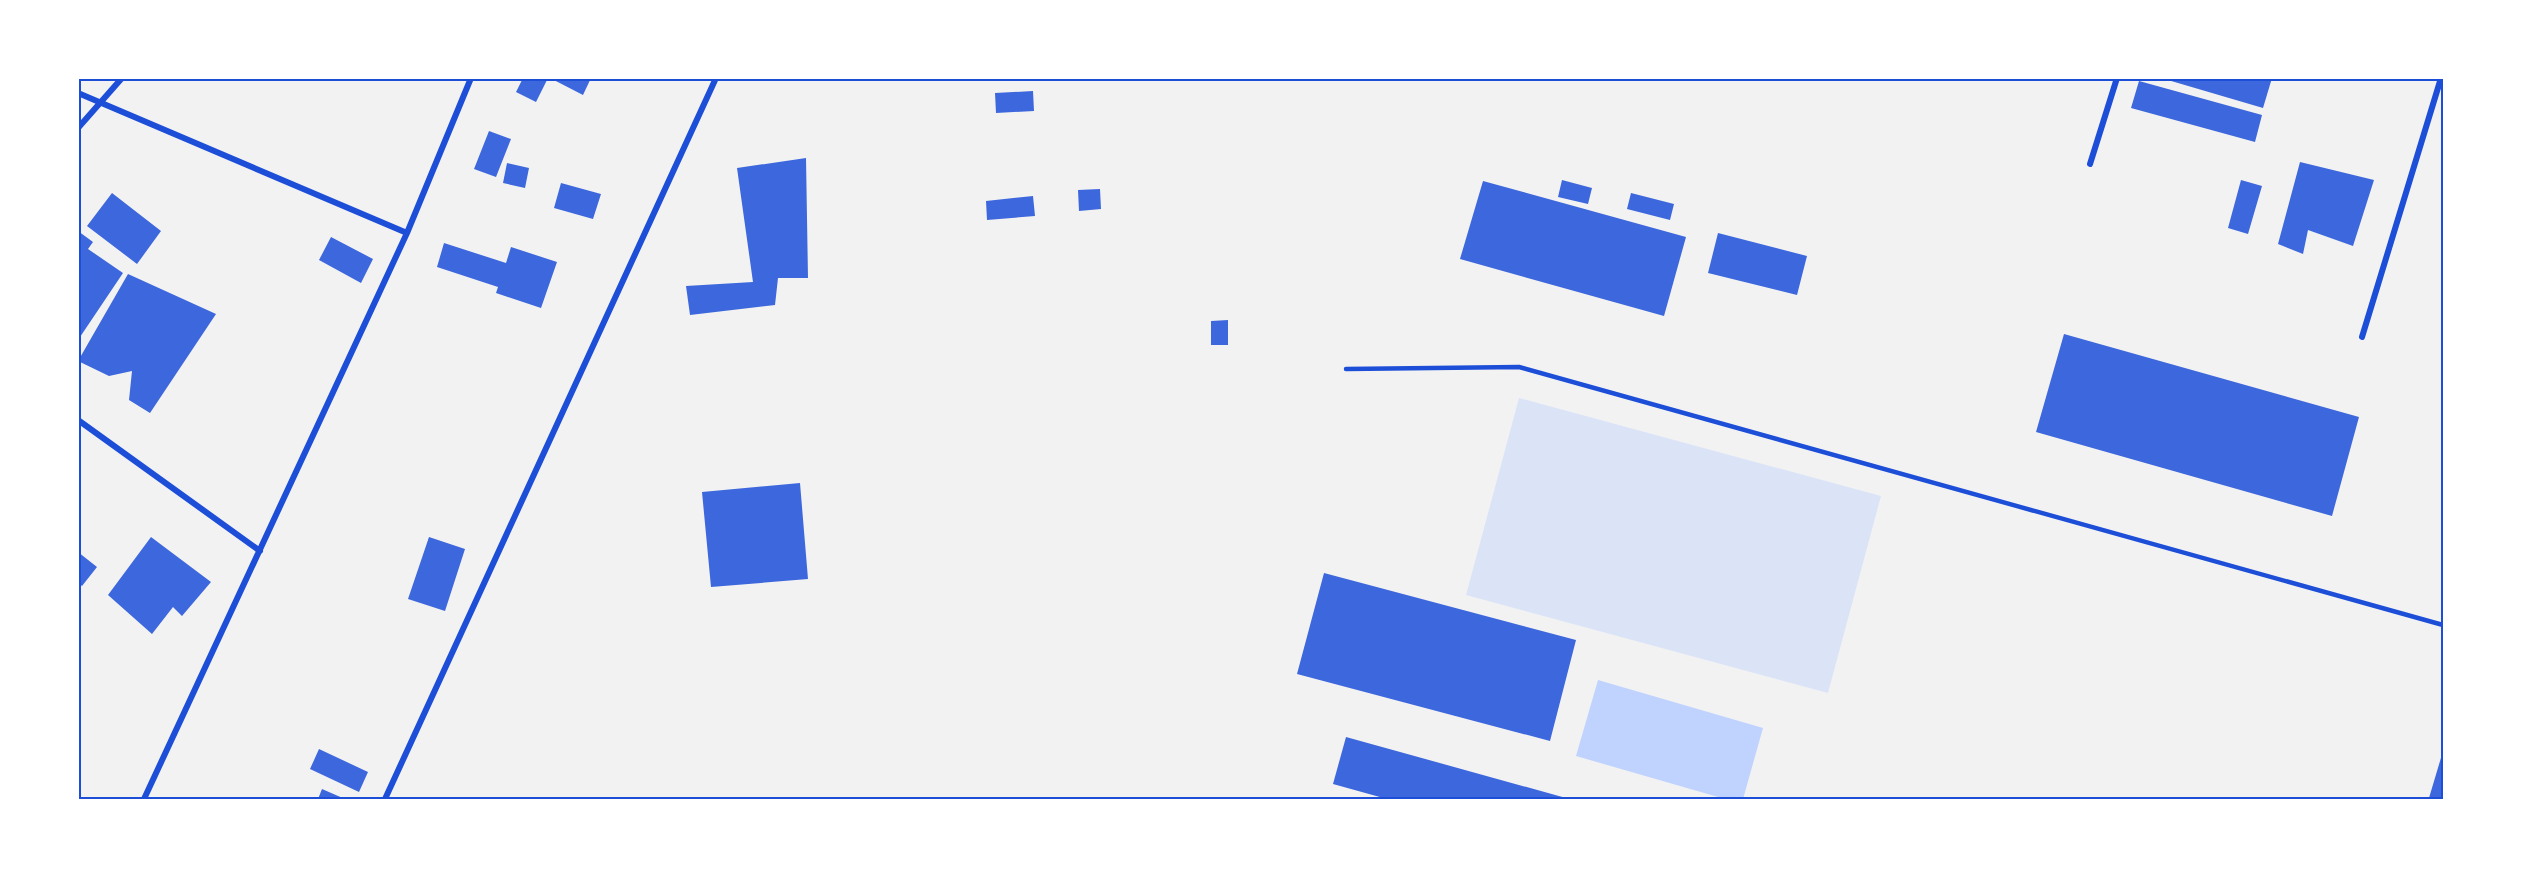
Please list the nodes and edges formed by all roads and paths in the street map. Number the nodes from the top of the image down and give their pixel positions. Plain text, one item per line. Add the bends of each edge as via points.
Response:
1 (122, 78) edge
2 (471, 78) edge
3 (716, 78) edge
4 (2117, 78) edge
5 (2441, 78) edge
6 (78, 93) edge
7 (101, 103) junction
8 (78, 128) edge
9 (2090, 164) dead end
10 (407, 233) junction
11 (2362, 337) dead end
12 (1346, 369) dead end
13 (78, 420) edge
14 (260, 551) junction
15 (2443, 624) edge
16 (144, 799) edge
17 (385, 799) edge

1 - 7 street
2 - 10 street
3 - 17 street
4 - 9 street
5 - 11 street
6 - 7 street
7 - 8 street
7 - 10 street
10 - 14 street
12 - 15 lane via 1519,367
13 - 14 street
14 - 16 street

